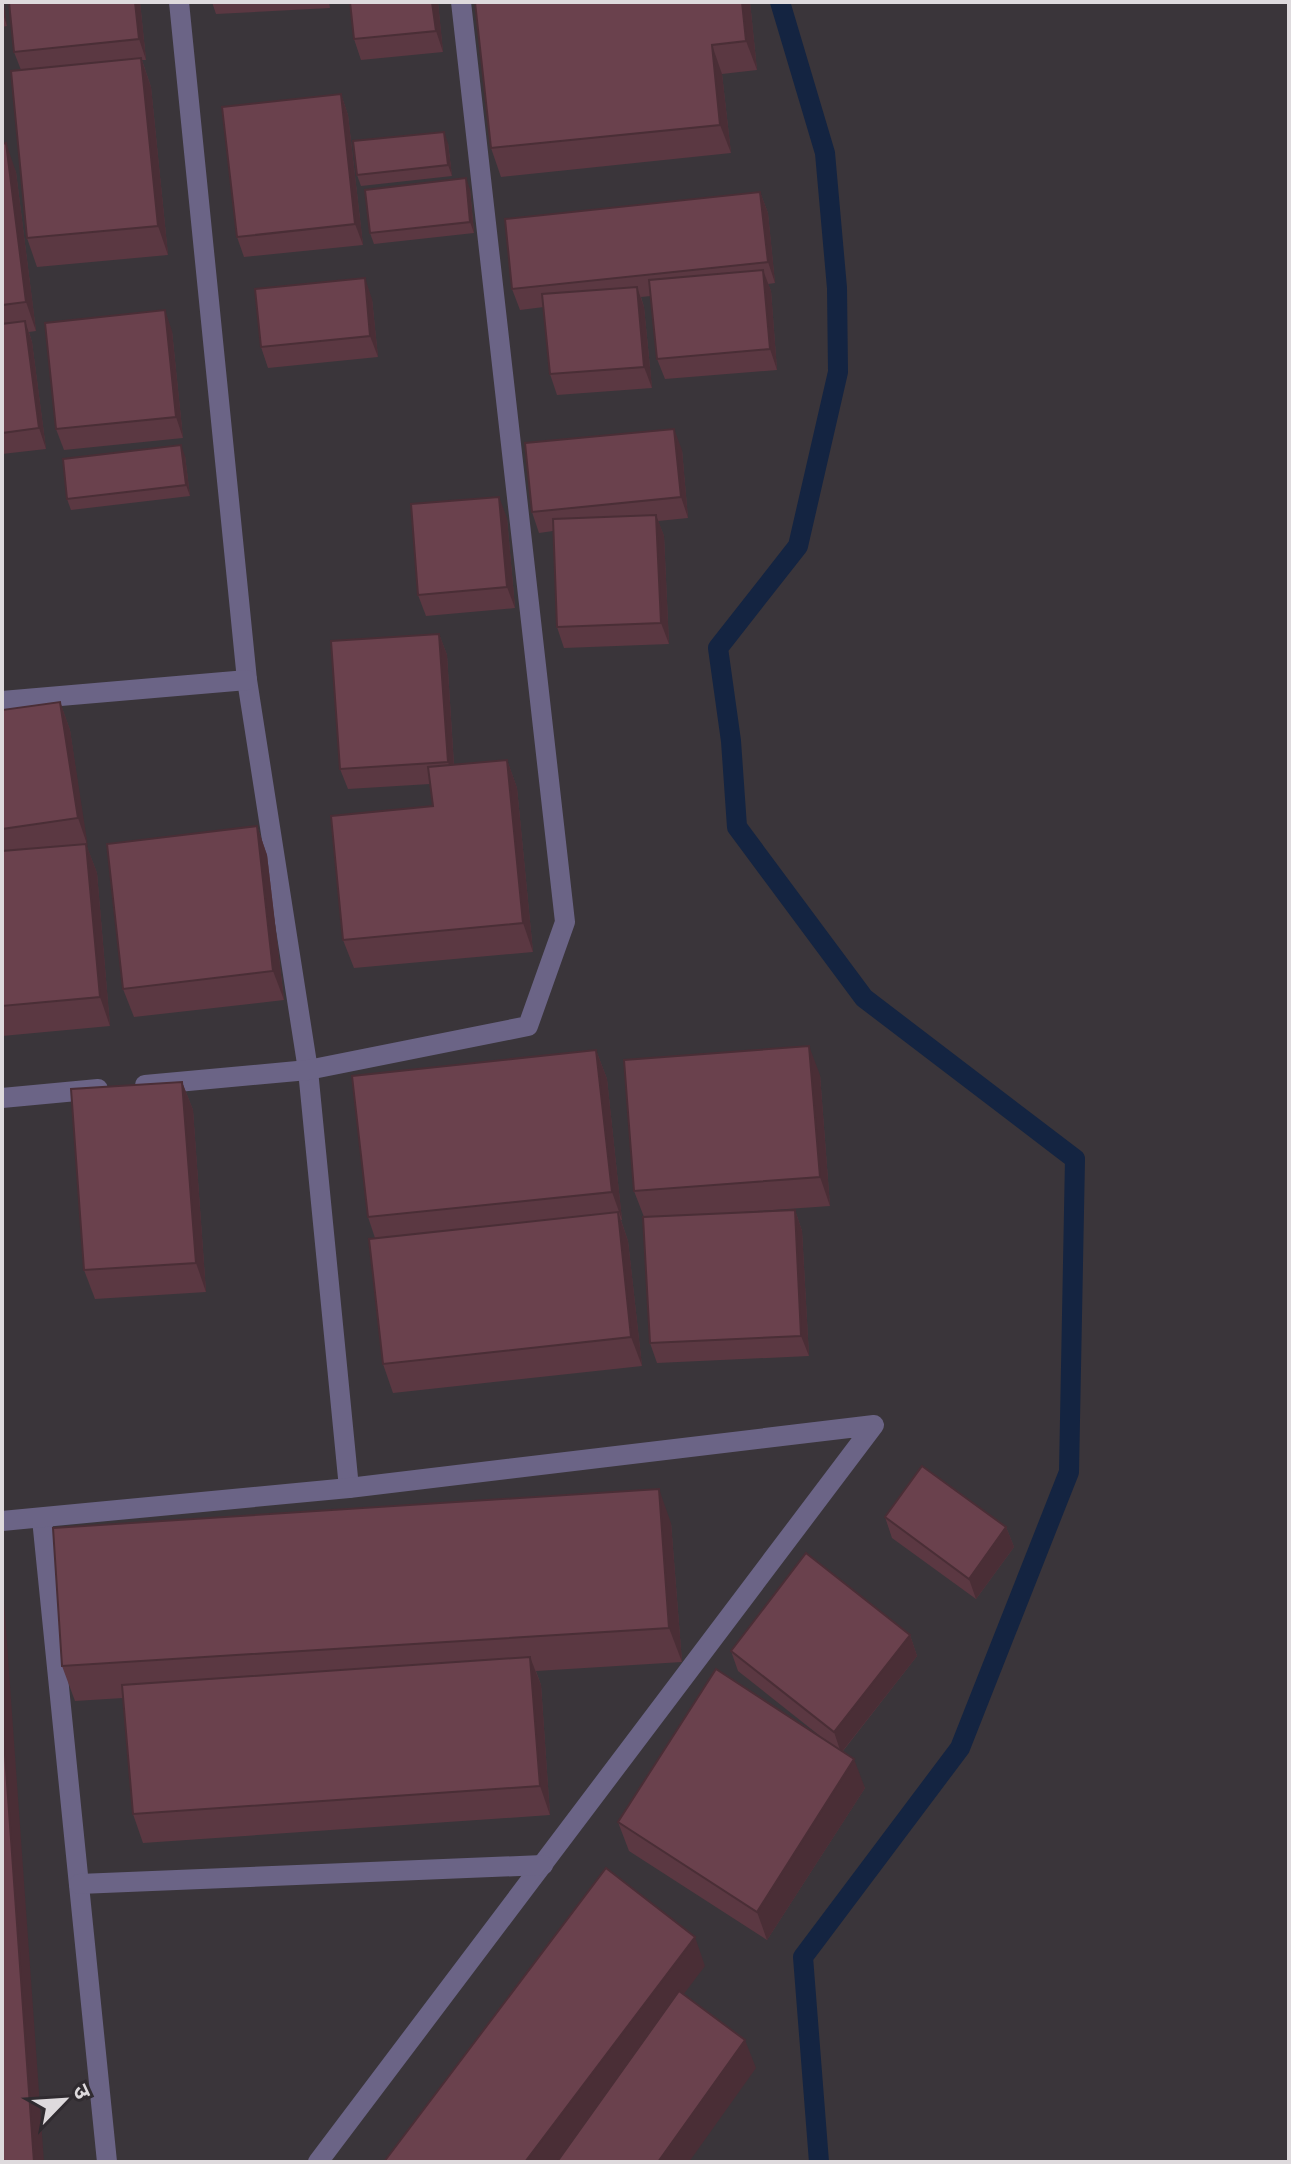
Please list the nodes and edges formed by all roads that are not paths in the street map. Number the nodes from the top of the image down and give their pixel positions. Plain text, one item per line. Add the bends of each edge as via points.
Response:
1 (179, 2) edge
2 (461, 2) edge
3 (247, 680) junction
4 (2, 701) edge
5 (308, 1070) junction
6 (2, 1098) edge
7 (349, 1488) junction
8 (42, 1519) junction
9 (2, 1521) edge
10 (543, 1865) junction
11 (79, 1884) junction
12 (107, 2162) edge
13 (318, 2162) edge

1 - 3 street
2 - 5 street via 565,922 528,1026
3 - 4 street
3 - 5 street
5 - 6 street
5 - 7 street
7 - 8 street
7 - 10 street via 874,1425
8 - 9 street
8 - 11 street
10 - 11 street
10 - 13 street
11 - 12 street

